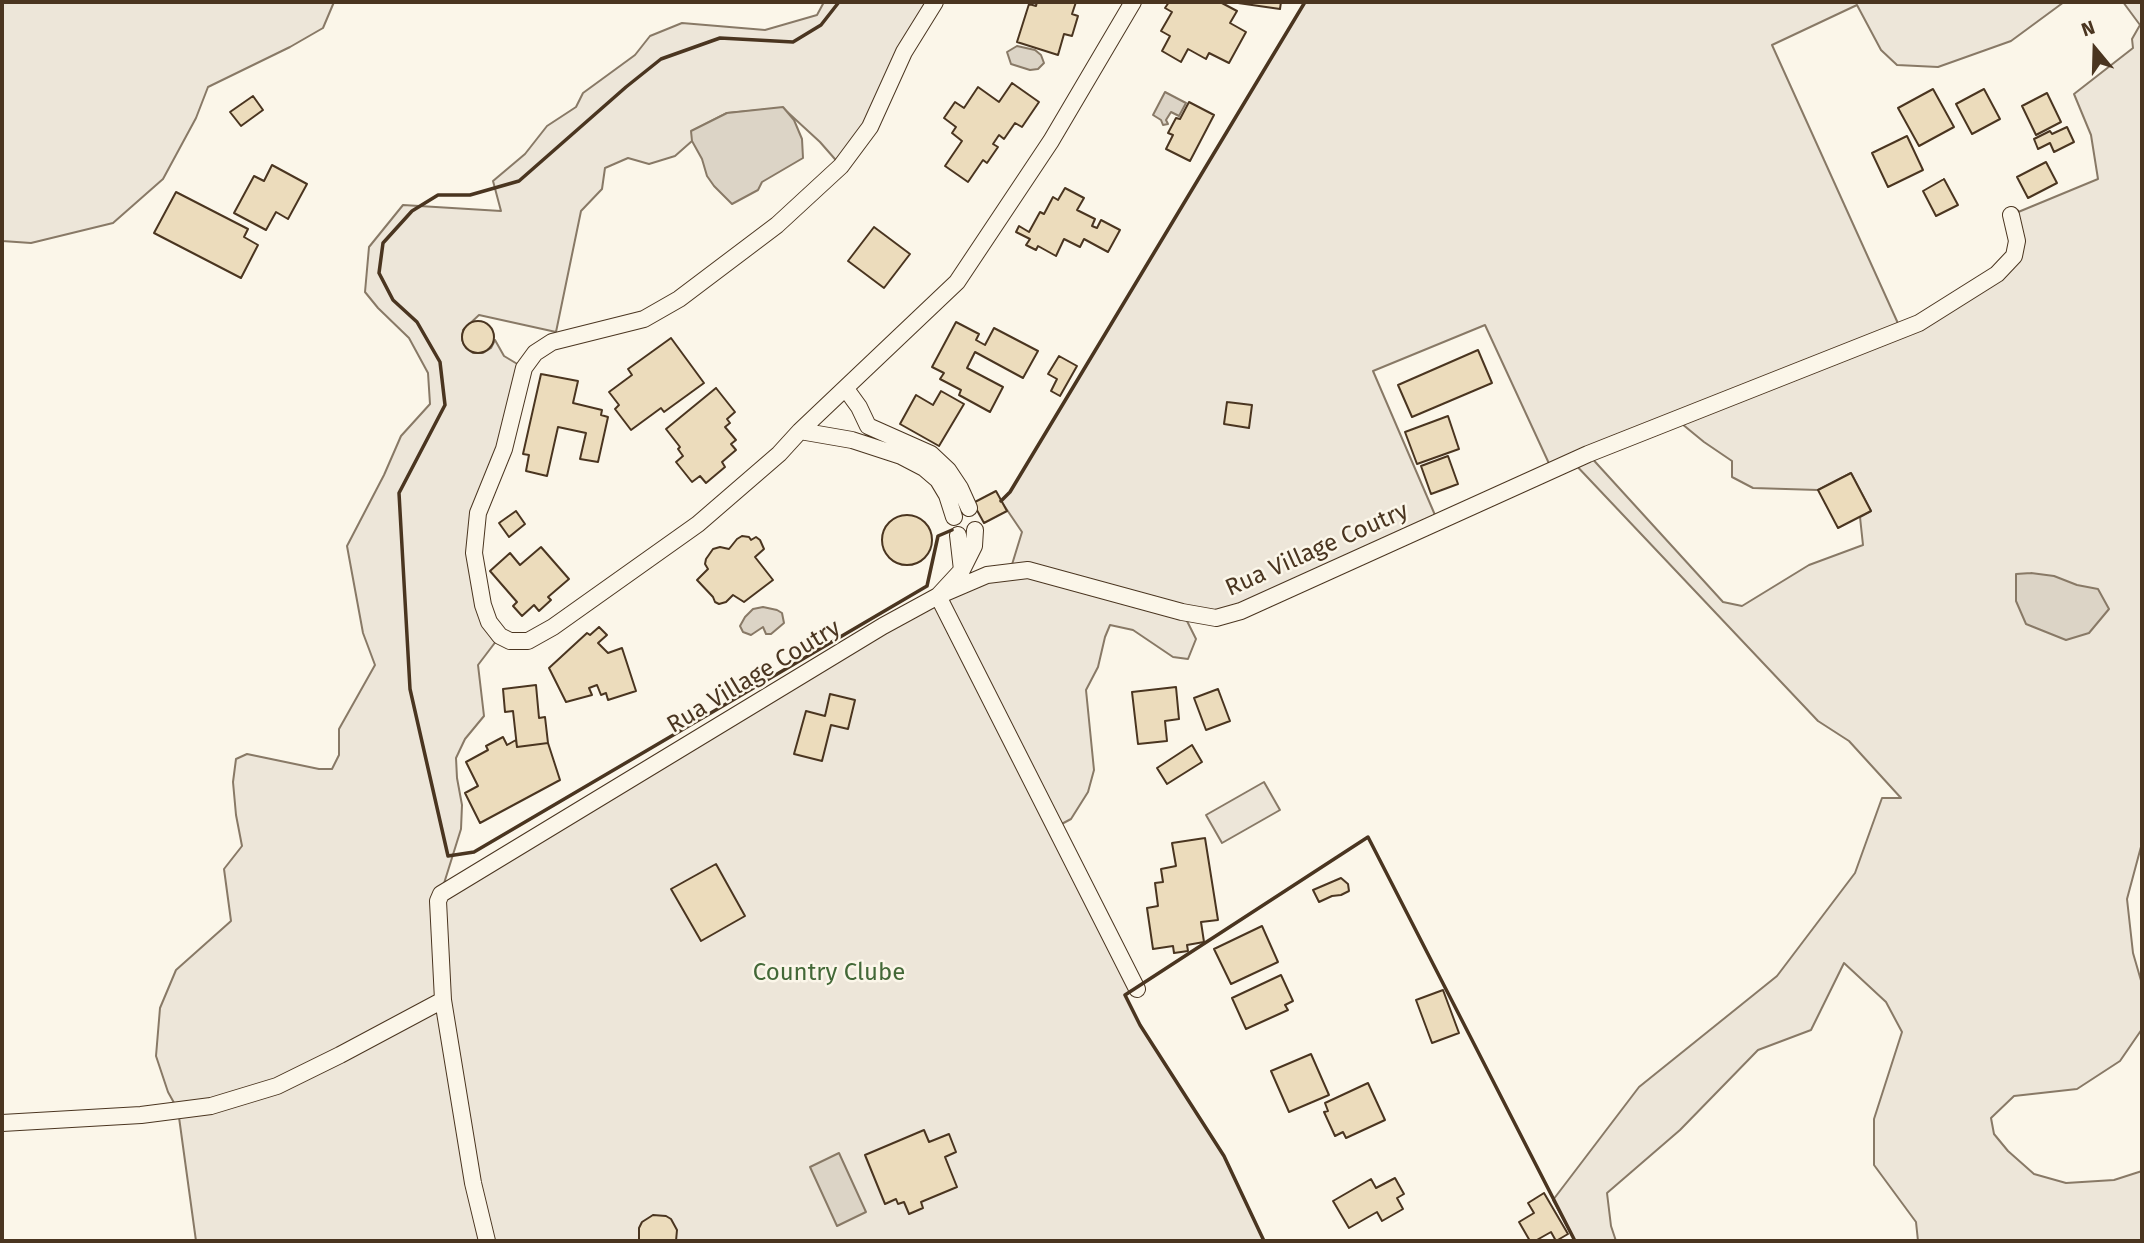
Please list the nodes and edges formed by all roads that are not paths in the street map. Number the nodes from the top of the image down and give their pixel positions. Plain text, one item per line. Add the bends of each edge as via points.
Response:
1 (935, 2) edge
2 (1133, 2) edge
3 (2011, 215) dead end
4 (846, 388) junction
5 (800, 432) junction
6 (969, 508) dead end
7 (954, 517) dead end
8 (975, 530) dead end
9 (958, 536) dead end
10 (962, 570) junction
11 (937, 596) junction
12 (1137, 989) dead end
13 (443, 1000) junction
14 (2, 1123) edge
15 (487, 1241) edge

1 - 5 street via 904,52 870,127 841,166 777,225 679,299 644,319 552,342 535,353 524,368 504,449 478,513 474,553 489,622 510,641 528,642 553,627 698,524
2 - 4 street via 1051,141 957,282
3 - 11 street, Rua Village Coutry via 2017,241 2014,256 1997,274 1919,323 1572,461 1241,611 1216,618 1182,612 1028,570 987,575
4 - 5 street
4 - 6 street via 868,426 931,454 948,470
5 - 7 street via 852,440 924,468 938,480
8 - 10 street via 974,546
9 - 10 street
10 - 11 street
11 - 12 street
11 - 13 street, Rua Village Coutry via 441,894
13 - 14 street via 276,1086 211,1106
13 - 15 street

